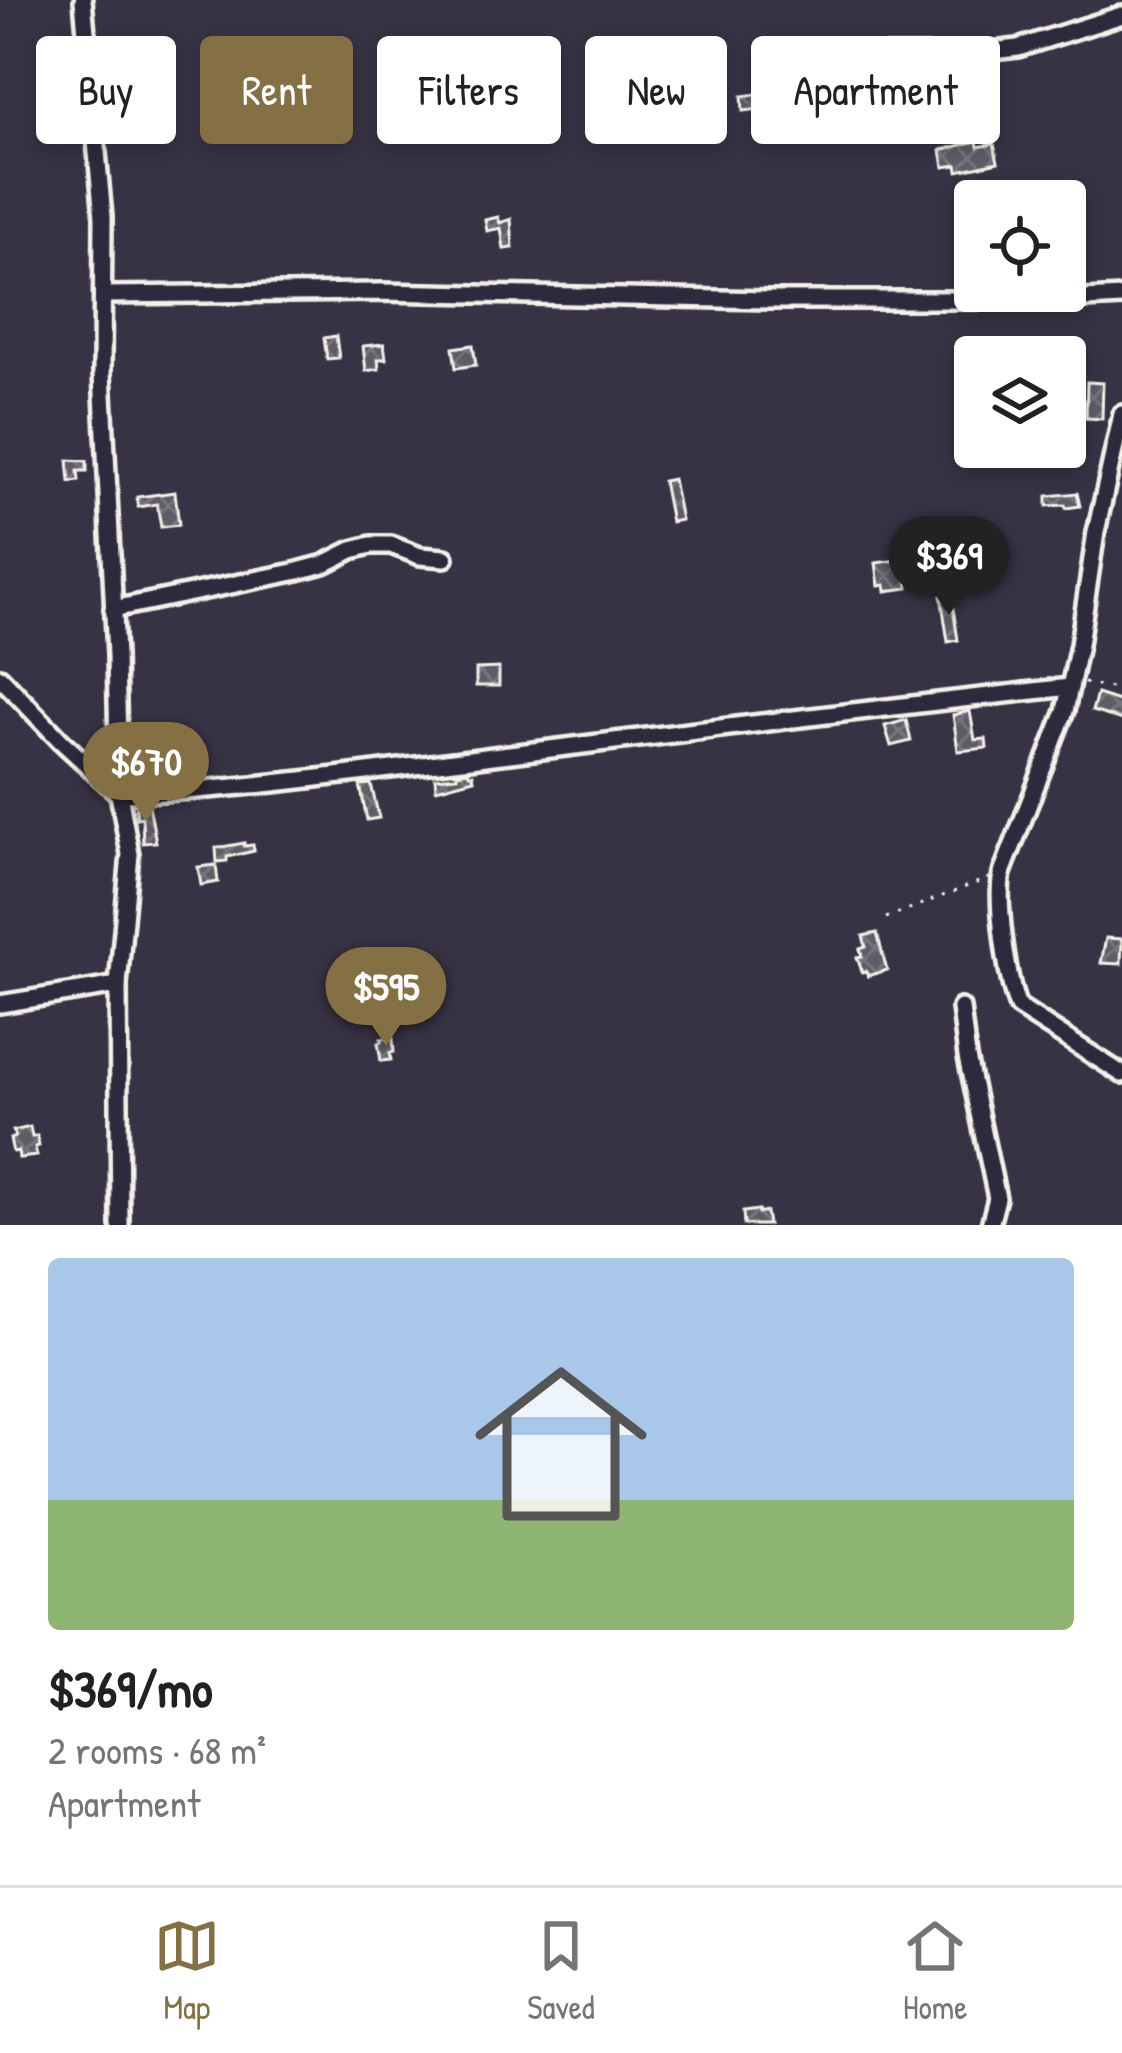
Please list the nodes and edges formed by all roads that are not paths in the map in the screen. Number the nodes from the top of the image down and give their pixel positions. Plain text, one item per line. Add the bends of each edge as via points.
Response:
1 (83, 0) edge
2 (1122, 15) edge
3 (1000, 50) edge
4 (104, 295) junction
5 (1122, 297) edge
6 (1122, 414) edge
7 (1122, 502) edge
8 (1102, 503) junction
9 (445, 558) dead end
10 (112, 610) junction
11 (0, 677) edge
12 (1070, 687) junction
13 (118, 794) junction
14 (118, 985) junction
15 (0, 1004) edge
16 (961, 1009) dead end
17 (1122, 1074) edge
18 (120, 1225) edge
19 (990, 1225) edge

1 - 4 street
2 - 3 street
4 - 5 street
4 - 10 street
6 - 8 street
7 - 8 street
8 - 12 street
9 - 10 street via 370,544 294,572
10 - 13 street
11 - 13 street
12 - 13 street via 239,787
12 - 17 street via 999,896 1016,1003
13 - 14 street via 130,866
14 - 15 street
14 - 18 street
16 - 19 street via 997,1198

